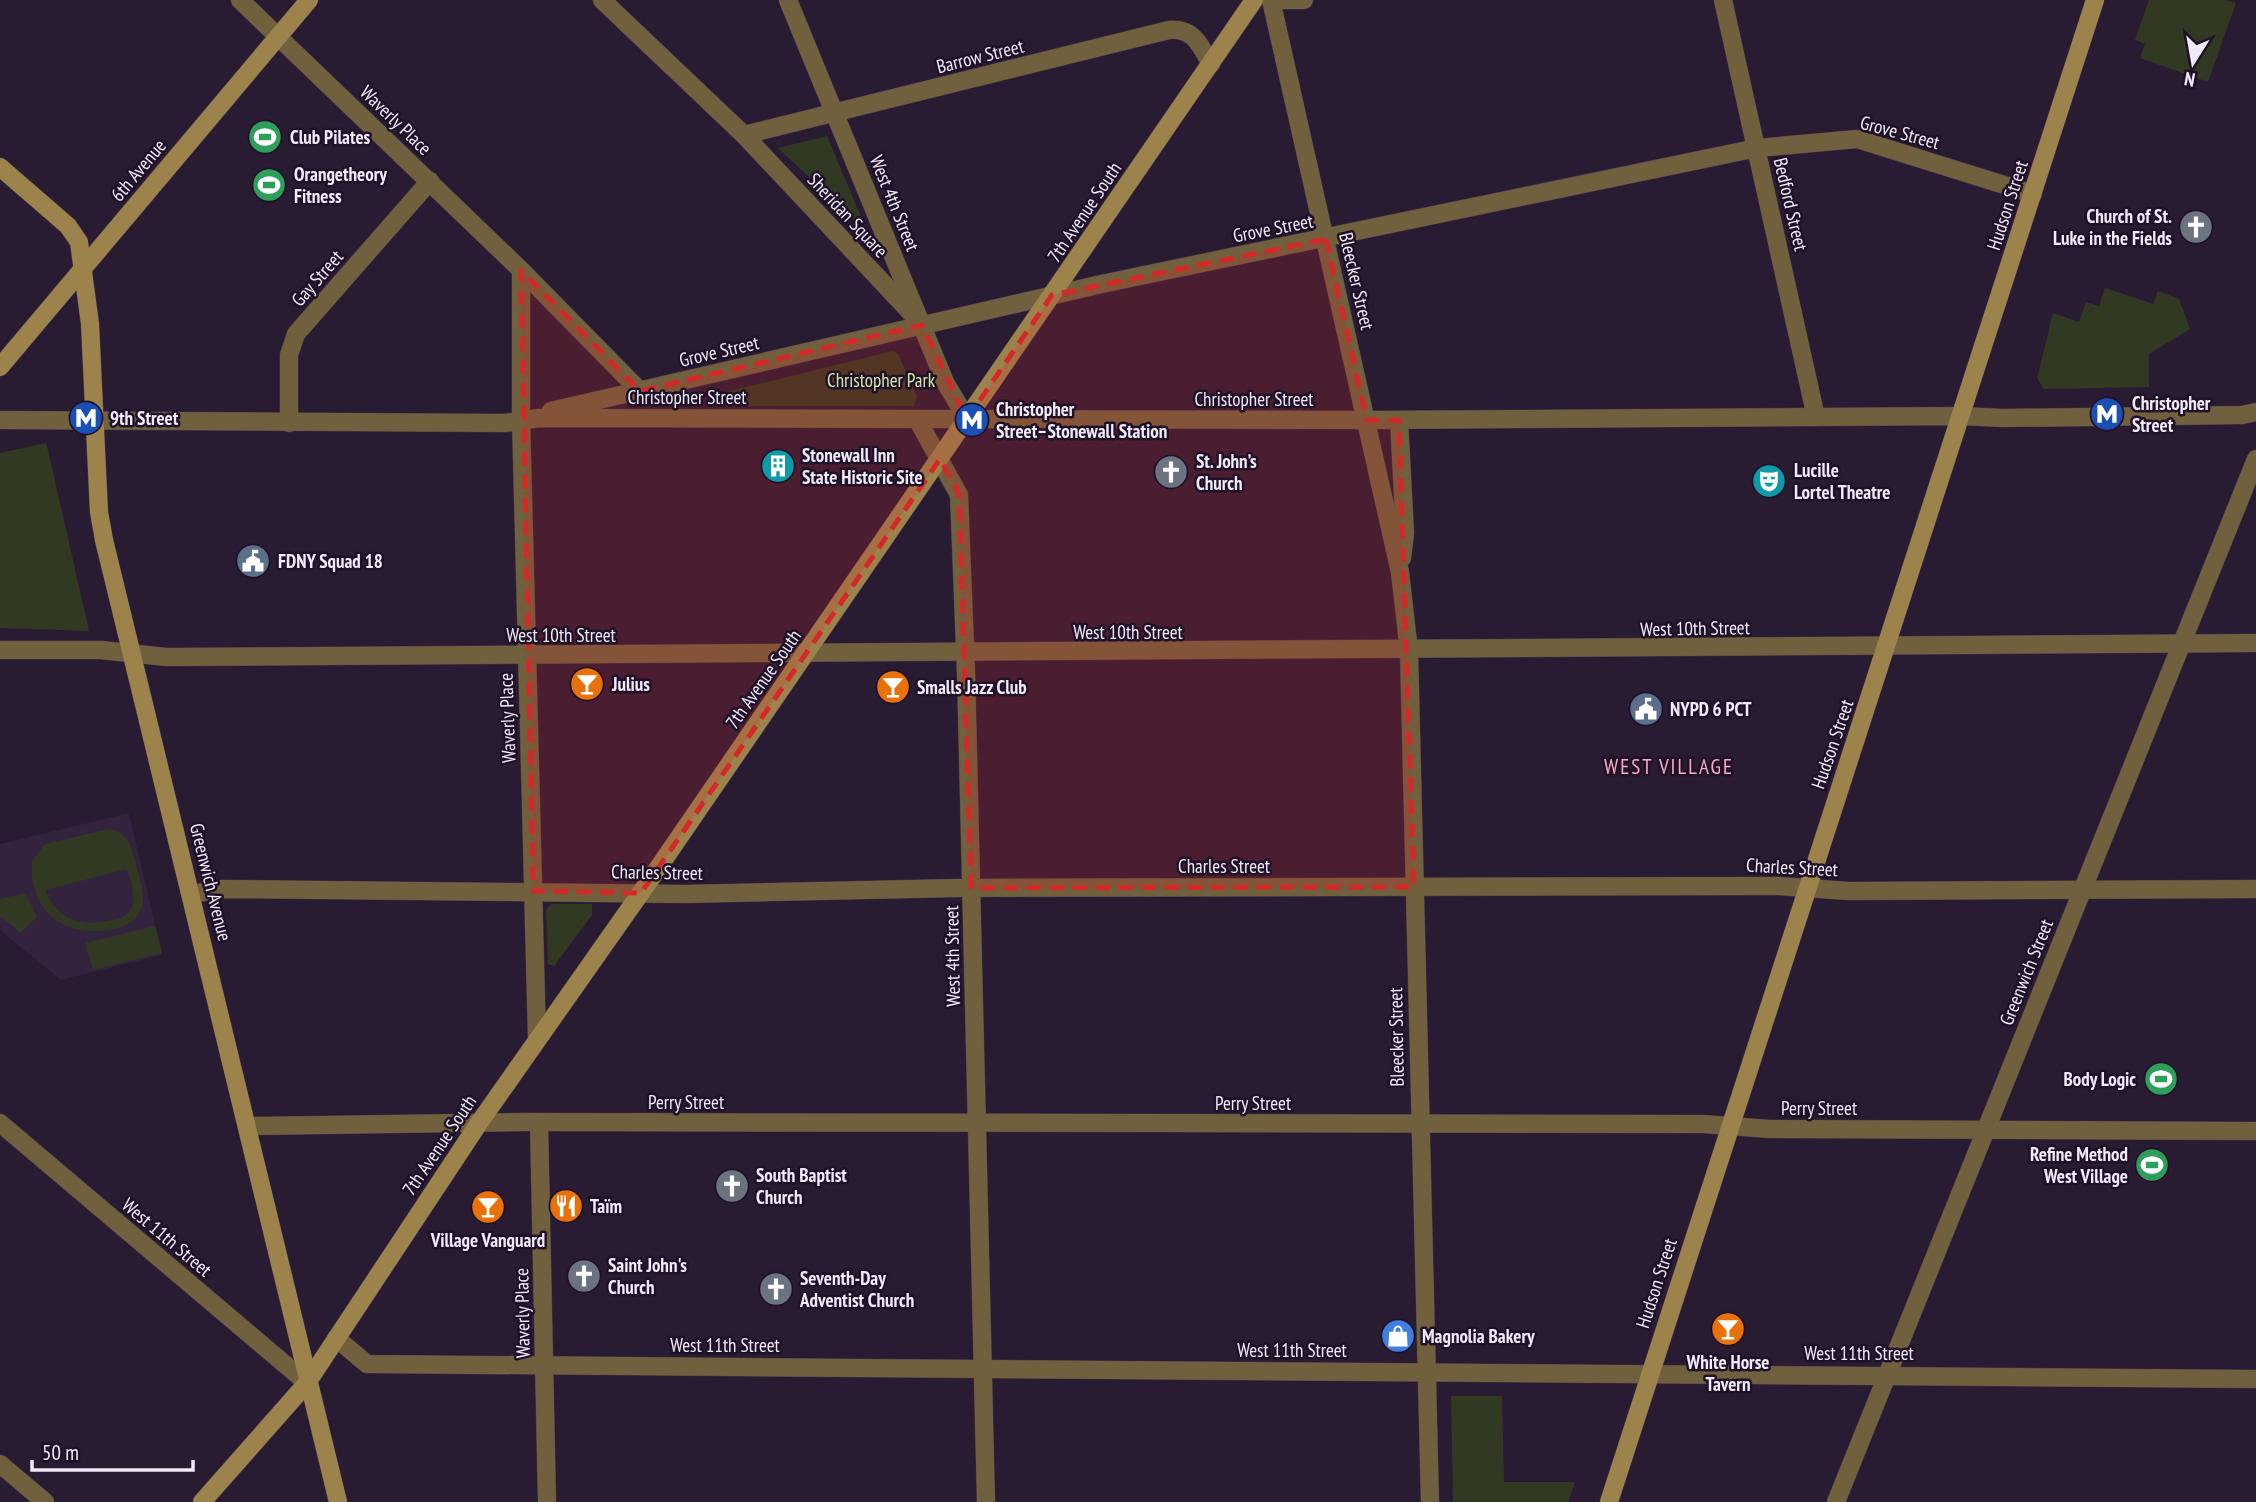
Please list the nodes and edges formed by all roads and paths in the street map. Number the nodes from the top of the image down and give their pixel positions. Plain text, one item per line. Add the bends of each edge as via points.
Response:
1 (240, 0) edge
2 (309, 0) edge
3 (602, 0) edge
4 (788, 0) edge
5 (1254, 0) edge
6 (1271, 0) edge
7 (1282, 0) edge
8 (1304, 0) edge
9 (1723, 0) edge
10 (2095, 0) edge
11 (278, 37) junction
12 (1211, 64) junction
13 (836, 113) junction
14 (744, 135) junction
15 (1756, 148) junction
16 (0, 167) edge
17 (429, 181) junction
18 (2034, 194) junction
19 (1326, 239) junction
20 (83, 267) junction
21 (521, 270) junction
22 (1052, 295) junction
23 (922, 325) junction
24 (0, 367) edge
25 (640, 391) junction
26 (2256, 412) edge
27 (1961, 416) junction
28 (1816, 417) junction
29 (521, 419) junction
30 (917, 419) junction
31 (967, 419) junction
32 (0, 420) edge
33 (1367, 420) junction
34 (1398, 420) junction
35 (94, 421) junction
36 (289, 423) junction
37 (940, 459) junction
38 (2256, 459) edge
39 (1400, 572) junction
40 (2182, 643) junction
41 (2256, 643) edge
42 (1887, 647) junction
43 (0, 650) edge
44 (1409, 651) junction
45 (133, 654) junction
46 (966, 654) junction
47 (806, 655) junction
48 (527, 656) junction
49 (1808, 886) junction
50 (1414, 887) junction
51 (971, 888) junction
52 (2256, 889) edge
53 (533, 891) junction
54 (2083, 891) junction
55 (641, 893) junction
56 (192, 894) junction
57 (537, 1039) junction
58 (479, 1122) junction
59 (0, 1123) edge
60 (539, 1123) junction
61 (977, 1123) junction
62 (1419, 1124) junction
63 (1730, 1124) junction
64 (249, 1126) junction
65 (1986, 1130) junction
66 (2256, 1131) edge
67 (336, 1338) junction
68 (544, 1365) junction
69 (983, 1368) junction
70 (1426, 1371) junction
71 (1650, 1373) junction
72 (1886, 1375) junction
73 (2256, 1379) edge
74 (307, 1383) junction
75 (0, 1464) edge
76 (45, 1502) edge
77 (202, 1502) edge
78 (338, 1502) edge
79 (547, 1502) edge
80 (986, 1502) edge
81 (1430, 1502) edge
82 (1609, 1502) edge
83 (1836, 1502) edge

1 - 11 street, Waverly Place
2 - 11 main road, 6th Avenue
3 - 14 street, Sheridan Square
4 - 13 street, West 4th Street
5 - 12 main road, 7th Avenue South
6 - 19 street, Bleecker Street
7 - 8 street
9 - 15 street, Bedford Street
10 - 18 main road, Hudson Street
11 - 17 street, Waverly Place
11 - 20 main road, 6th Avenue
12 - 13 street, Barrow Street via 1192,34 1169,30
12 - 22 main road, 7th Avenue South
13 - 14 street, Barrow Street
13 - 23 street, West 4th Street
14 - 23 street, Sheridan Square
15 - 18 street, Grove Street via 1857,139
15 - 19 street, Grove Street
15 - 28 street, Bedford Street
16 - 20 main road, Greenwich Avenue via 74,231
17 - 21 street, Waverly Place
17 - 36 street, Gay Street via 296,334 289,355
18 - 27 main road, Hudson Street
19 - 22 street, Grove Street
19 - 33 street, Bleecker Street
20 - 24 main road, 6th Avenue
20 - 35 main road, Greenwich Avenue
21 - 25 street, Waverly Place
21 - 29 street, Waverly Place
22 - 23 street, Grove Street
22 - 31 main road, 7th Avenue South
23 - 25 street, Grove Street
23 - 31 street, West 4th Street via 945,382
25 - 29 street, Grove Street
26 - 27 street, Christopher Street via 2225,416
27 - 28 street, Christopher Street
27 - 42 main road, Hudson Street
28 - 34 street, Christopher Street
29 - 30 street, Christopher Street
29 - 36 street, Christopher Street via 505,423
29 - 48 street, Waverly Place
30 - 31 street, Christopher Street
30 - 37 street, West 4th Street
31 - 33 street, Christopher Street
31 - 37 main road, 7th Avenue South
32 - 35 street, Christopher Street
33 - 34 street, Christopher Street
33 - 39 street, Bleecker Street
34 - 39 street, Bleecker Street via 1405,533
35 - 36 street, Christopher Street
35 - 45 main road, Greenwich Avenue via 101,525
37 - 46 street, West 4th Street via 959,495
37 - 47 main road, 7th Avenue South
38 - 40 street, Greenwich Street
39 - 44 street, Bleecker Street
40 - 41 street, West 10th Street
40 - 42 street, West 10th Street
40 - 54 street, Greenwich Street
42 - 44 street, West 10th Street
42 - 49 main road, Hudson Street
43 - 45 street, West 10th Street
44 - 46 street, West 10th Street
44 - 50 street, Bleecker Street
45 - 48 street, West 10th Street
45 - 56 main road, Greenwich Avenue
46 - 47 street, West 10th Street
46 - 51 street, West 4th Street
47 - 48 street, West 10th Street
47 - 55 main road, 7th Avenue South
48 - 53 street, Waverly Place
49 - 50 street, Charles Street
49 - 54 street, Charles Street via 1848,891
49 - 63 main road, Hudson Street
50 - 51 street, Charles Street
50 - 62 street, Bleecker Street
51 - 55 street, Charles Street
51 - 61 street, West 4th Street
52 - 54 street, Charles Street
53 - 55 street, Charles Street
53 - 56 street, Charles Street via 222,889
53 - 57 street, Waverly Place
54 - 65 street, Greenwich Street
55 - 57 main road, 7th Avenue South
56 - 64 main road, Greenwich Avenue
57 - 58 main road, 7th Avenue South
58 - 60 street, Perry Street
58 - 64 street, Perry Street
58 - 67 main road, 7th Avenue South
59 - 74 street, West 11th Street
60 - 61 street, Perry Street
60 - 68 street, Waverly Place
61 - 62 street, Perry Street
61 - 69 street, West 4th Street
62 - 63 street, Perry Street
62 - 70 street, Bleecker Street
63 - 65 street, Perry Street via 1770,1129
63 - 71 main road, Hudson Street
64 - 74 main road, Greenwich Avenue
65 - 66 street, Perry Street
65 - 72 street, Greenwich Street
67 - 68 street, West 11th Street via 367,1364
67 - 74 main road, 7th Avenue South
68 - 69 street, West 11th Street
68 - 79 street, Waverly Place
69 - 70 street, West 11th Street
69 - 80 street, West 4th Street
70 - 71 street, West 11th Street
70 - 81 street, Bleecker Street
71 - 72 street, West 11th Street
71 - 82 main road, Hudson Street
72 - 73 street, West 11th Street
72 - 83 street, Greenwich Street
74 - 77 main road, 7th Avenue South
74 - 78 main road, Greenwich Avenue
75 - 76 street

